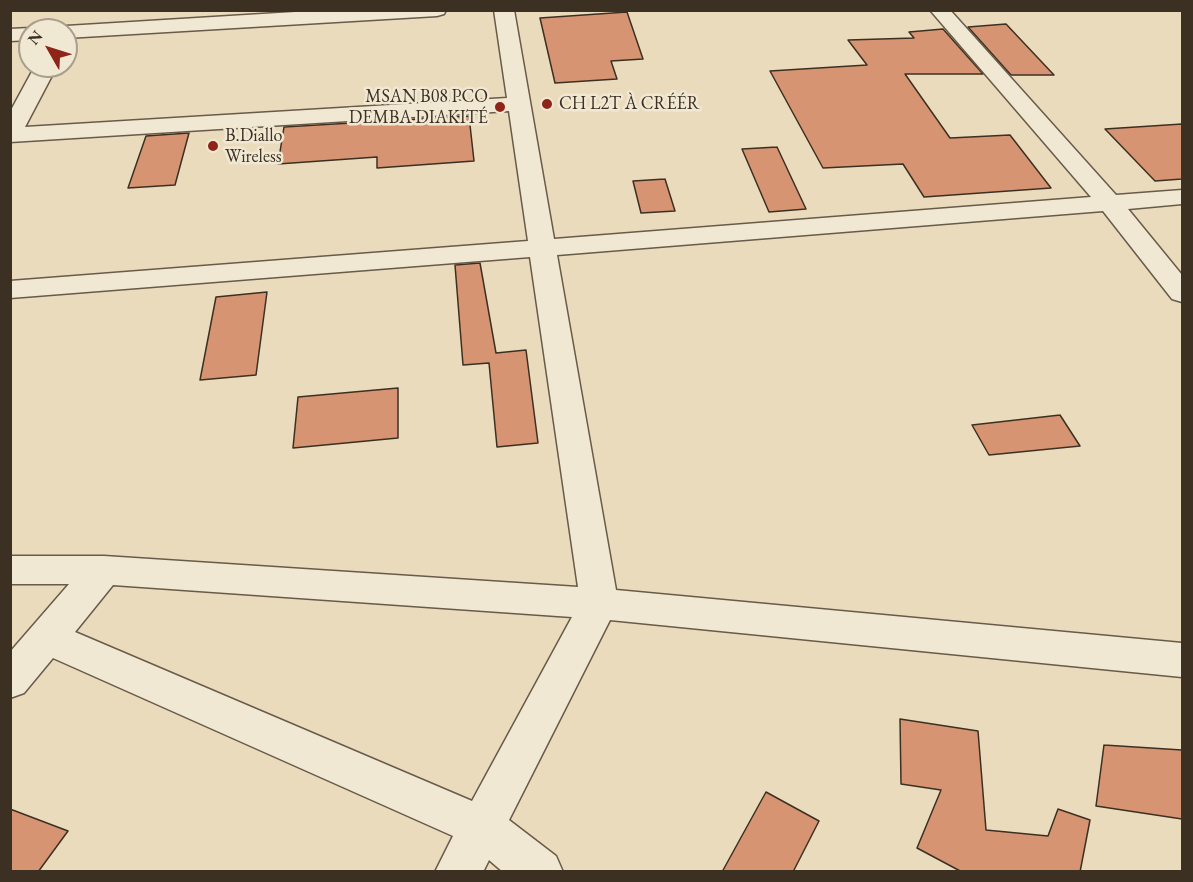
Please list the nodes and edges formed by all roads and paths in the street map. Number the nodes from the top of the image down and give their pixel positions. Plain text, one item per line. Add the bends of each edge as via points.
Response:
1 (437, 10) edge
2 (504, 10) edge
3 (939, 10) edge
4 (78, 30) edge
5 (39, 78) edge
6 (518, 104) junction
7 (10, 135) edge
8 (1182, 197) edge
9 (1109, 202) junction
10 (542, 247) junction
11 (10, 290) edge
12 (1182, 293) edge
13 (10, 570) edge
14 (104, 570) junction
15 (599, 604) junction
16 (48, 638) junction
17 (1182, 660) edge
18 (10, 681) edge
19 (482, 827) junction
20 (458, 872) edge
21 (540, 872) edge

1 - 4 street
2 - 6 street
3 - 9 street
5 - 7 street
6 - 7 street
6 - 10 street
8 - 9 street
9 - 10 street
9 - 12 street
10 - 11 street
10 - 15 street
13 - 14 street
14 - 15 street
14 - 16 street
15 - 17 street
15 - 19 street
16 - 18 street
16 - 19 street
19 - 20 street
19 - 21 street

